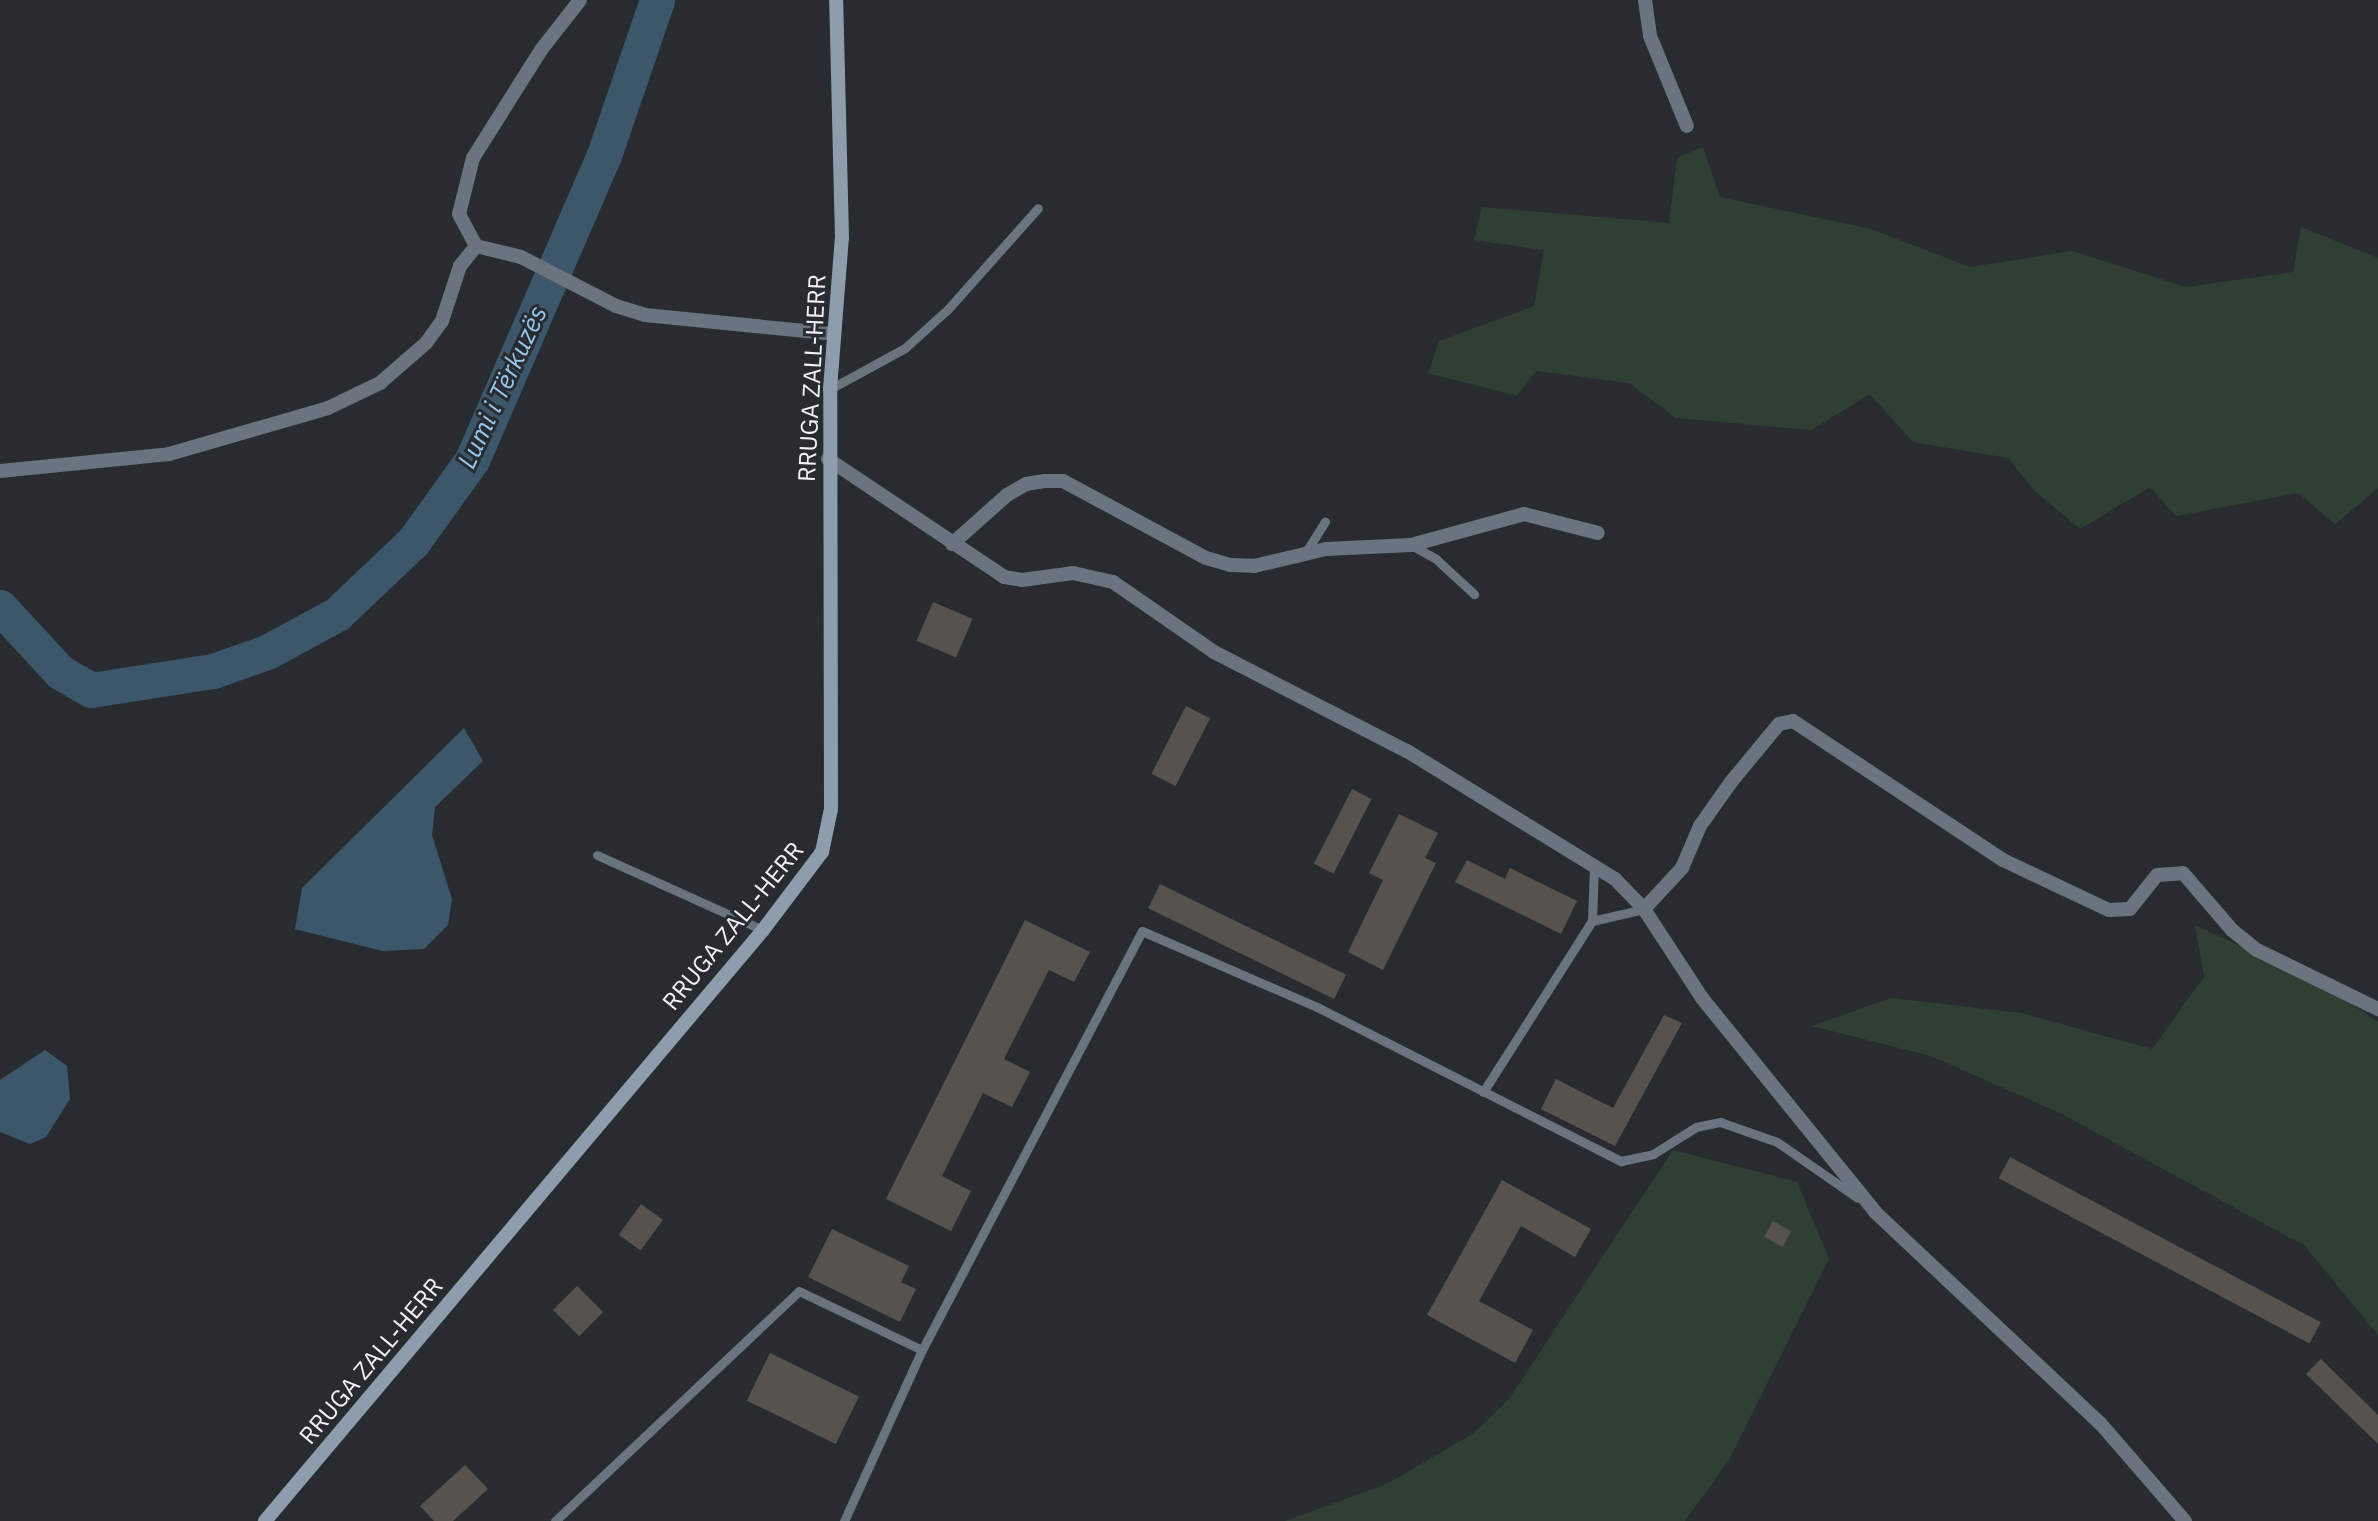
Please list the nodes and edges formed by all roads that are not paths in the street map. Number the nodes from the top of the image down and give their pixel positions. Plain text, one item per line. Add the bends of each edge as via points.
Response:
1 (580, 0) edge
2 (836, 0) edge
3 (1645, 0) edge
4 (1687, 126) dead end
5 (1038, 208) dead end
6 (476, 246) junction
7 (834, 334) junction
8 (830, 389) junction
9 (828, 458) junction
10 (0, 471) edge
11 (1325, 522) dead end
12 (1598, 533) dead end
13 (952, 544) junction
14 (1411, 545) junction
15 (1306, 552) junction
16 (1474, 594) dead end
17 (597, 855) dead end
18 (1594, 866) junction
19 (1644, 909) junction
20 (1592, 921) junction
21 (763, 930) junction
22 (2378, 1009) edge
23 (1483, 1092) junction
24 (1875, 1212) junction
25 (922, 1350) junction
26 (265, 1521) edge
27 (555, 1521) edge
28 (844, 1521) edge
29 (2185, 1521) edge

1 - 6 street via 541,50 473,158 459,214
2 - 7 main road, RRUGA ZALL-HERR via 842,238
3 - 4 street via 1650,36
5 - 8 lane via 948,309 905,348
6 - 7 street via 521,257 645,315
6 - 10 street via 460,266 442,321 426,343 380,383 328,408 169,454
7 - 8 main road, RRUGA ZALL-HERR
8 - 9 main road, RRUGA ZALL-HERR
9 - 13 street
9 - 21 main road, RRUGA ZALL-HERR via 828,831 808,875
11 - 15 lane
12 - 14 street via 1524,514
13 - 15 street via 1007,495 1026,484 1045,481 1071,485 1206,558 1230,565 1254,566
13 - 18 street via 1004,577 1023,580 1073,573 1113,582 1214,652 1407,751
14 - 15 street
14 - 16 lane via 1436,559
17 - 21 lane
18 - 19 street via 1631,891
18 - 20 lane
19 - 20 lane
19 - 22 street via 1682,868 1700,826 1731,782 1786,720 2003,860 2109,910 2130,909 2157,875 2183,873 2232,930 2257,950
19 - 24 street via 1702,998
20 - 23 lane
21 - 26 main road, RRUGA ZALL-HERR
23 - 24 lane via 1628,1163 1653,1154 1696,1127 1720,1122 1777,1142
23 - 25 lane via 1319,1008 1142,931
24 - 29 street via 2100,1423
25 - 27 lane via 799,1291
25 - 28 lane

